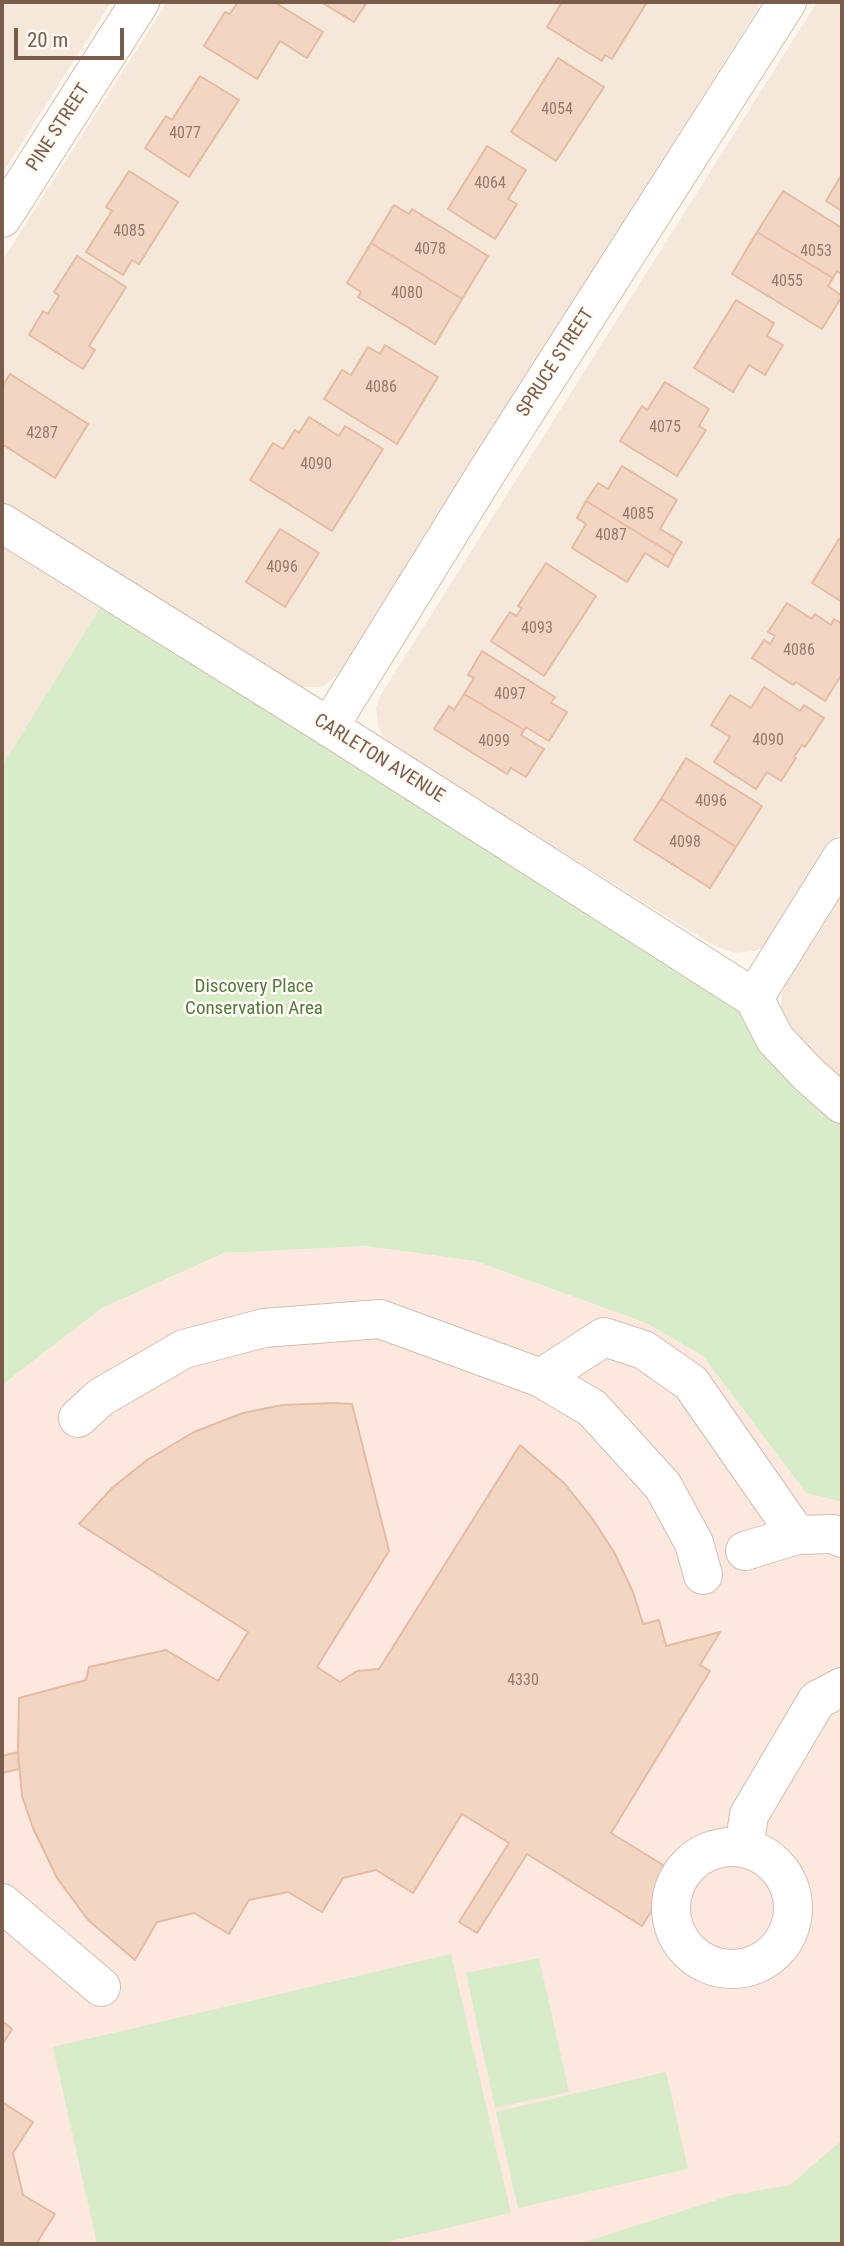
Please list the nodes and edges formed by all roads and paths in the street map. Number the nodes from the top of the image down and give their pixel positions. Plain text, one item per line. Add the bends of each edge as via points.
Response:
1 (140, 2) edge
2 (787, 2) edge
3 (2, 218) edge
4 (2, 523) edge
5 (329, 727) junction
6 (842, 857) edge
7 (754, 998) junction
8 (842, 1104) edge
9 (541, 1378) junction
10 (78, 1418) dead end
11 (797, 1535) junction
12 (842, 1538) edge
13 (745, 1551) dead end
14 (703, 1575) dead end
15 (842, 1687) edge
16 (744, 1848) dead end
17 (2, 1903) edge
18 (101, 1987) dead end

1 - 3 street, PINE STREET
2 - 5 street, SPRUCE STREET
4 - 5 street, CARLETON AVENUE
5 - 7 street, CARLETON AVENUE
6 - 7 street
7 - 8 street via 775,1039
9 - 10 street via 380,1319 264,1328 184,1349 101,1397
9 - 11 street via 604,1337 644,1350 691,1383
9 - 14 street via 592,1408 663,1486 694,1543
11 - 12 street
11 - 13 street
15 - 16 street via 817,1700 749,1815
17 - 18 street

